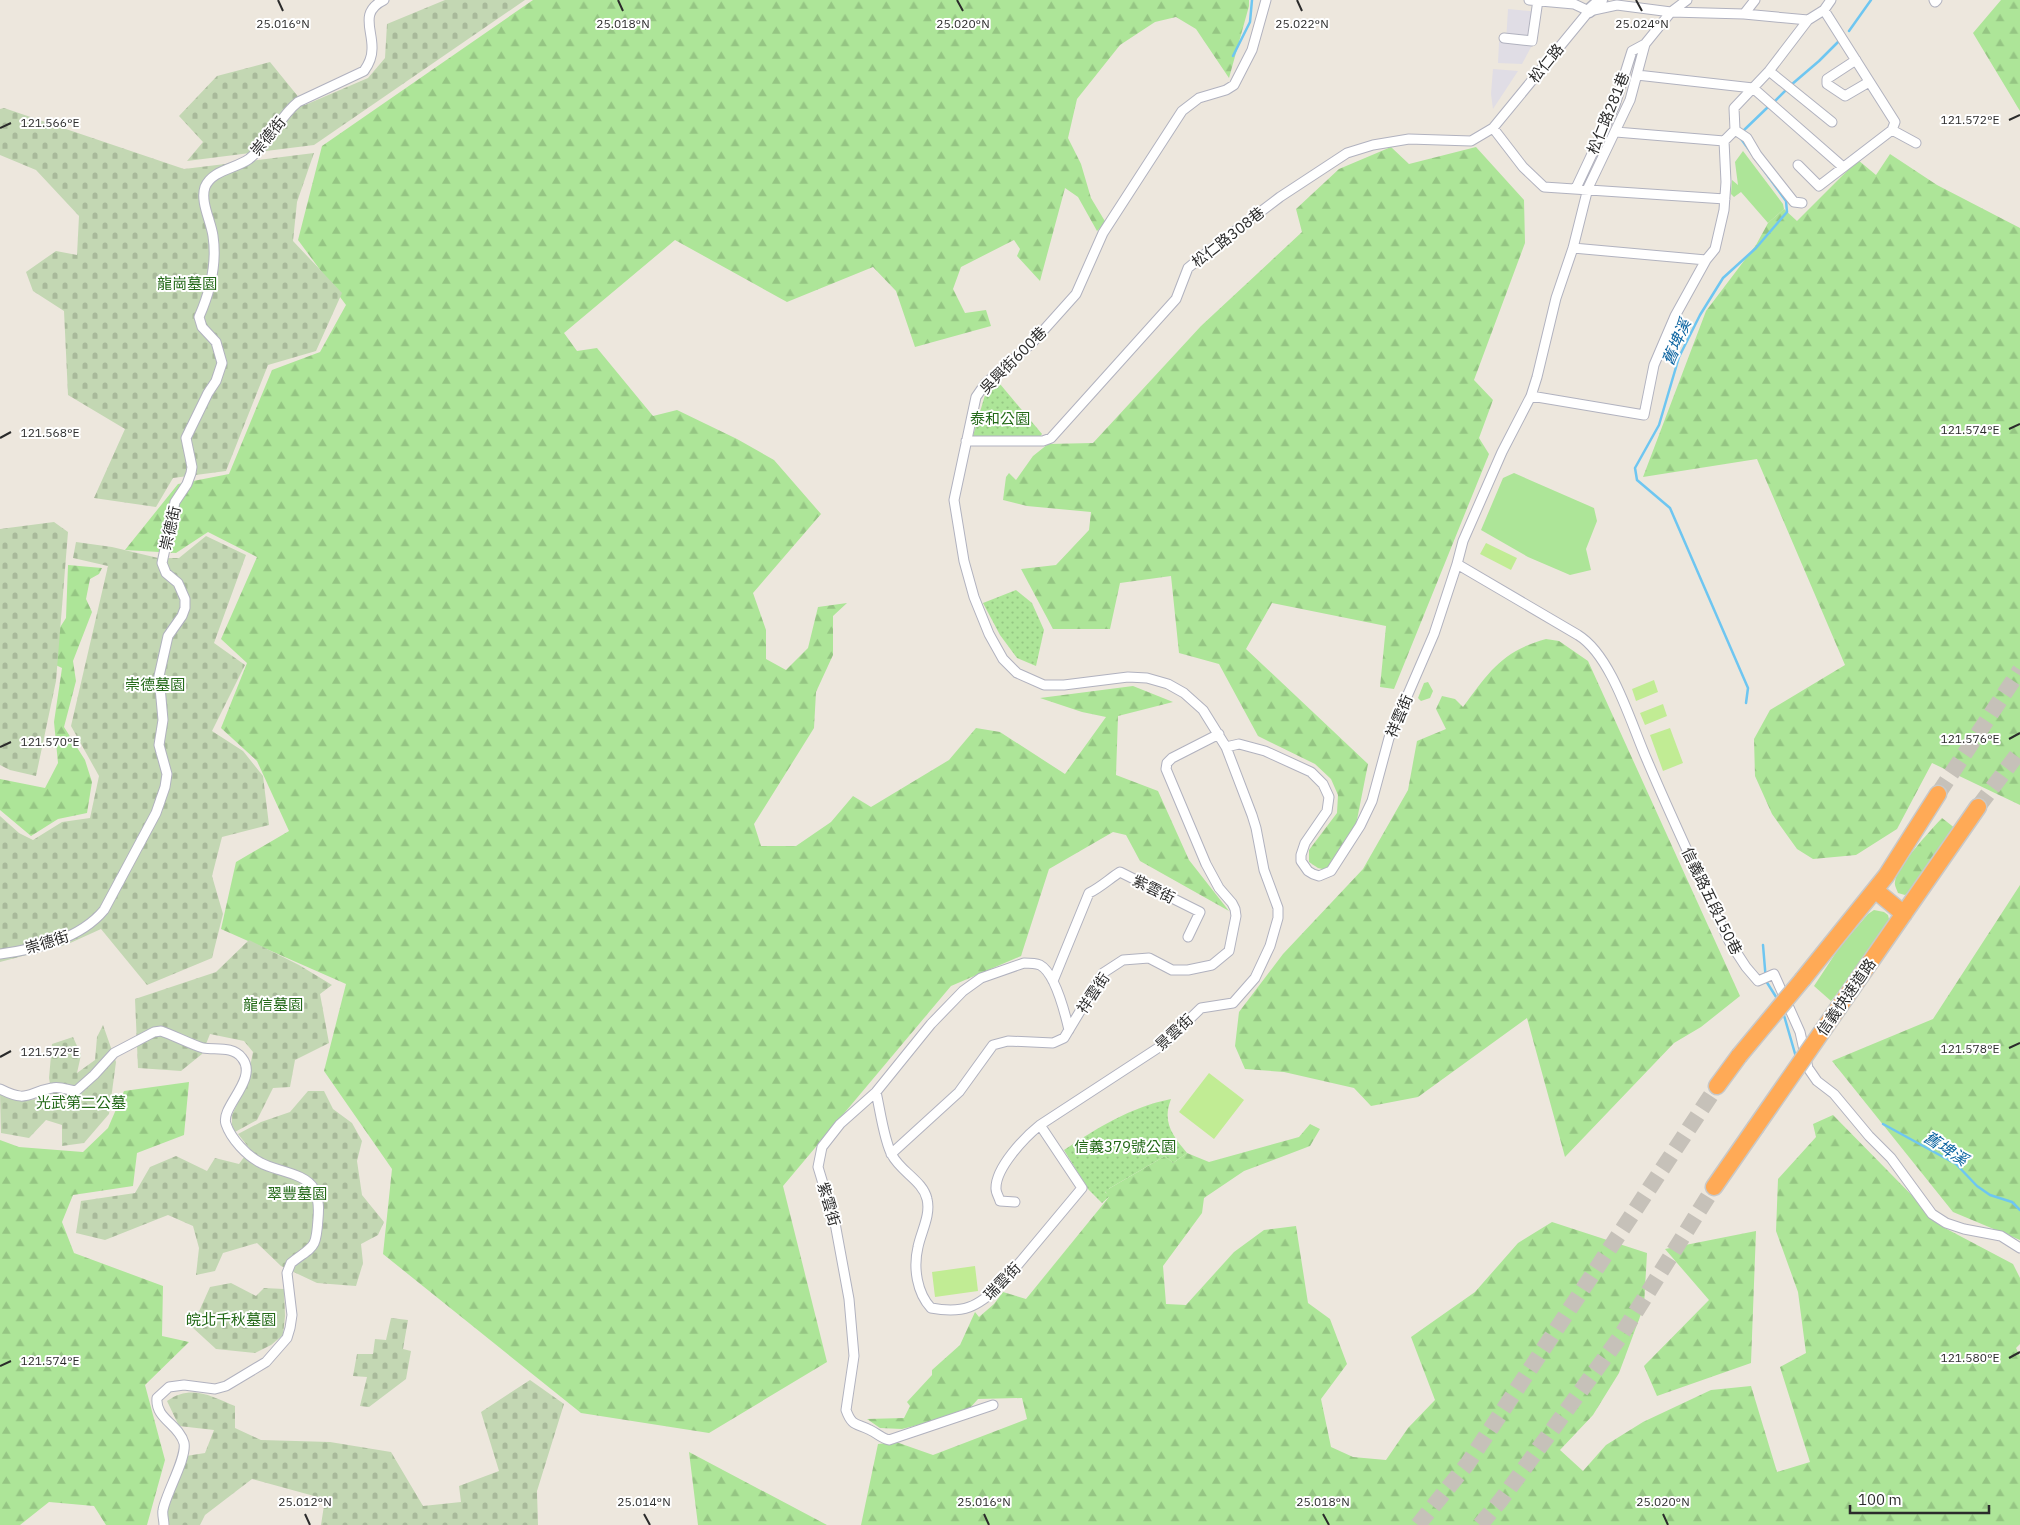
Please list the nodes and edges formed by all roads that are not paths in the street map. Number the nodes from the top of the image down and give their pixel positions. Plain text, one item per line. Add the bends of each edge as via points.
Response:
1 (384, 0) edge
2 (1266, 0) edge
3 (1535, 0) edge
4 (1601, 0) edge
5 (1687, 0) edge
6 (1755, 0) edge
7 (1831, 0) edge
8 (1588, 5) edge
9 (1824, 10) junction
10 (1671, 12) junction
11 (1744, 14) junction
12 (1808, 20) junction
13 (1504, 38) dead end
14 (1645, 44) junction
15 (1856, 60) junction
16 (1769, 71) junction
17 (1637, 75) junction
18 (1869, 82) junction
19 (1754, 88) junction
20 (1832, 122) dead end
21 (1493, 128) junction
22 (1735, 130) junction
23 (1892, 130) junction
24 (1616, 132) junction
25 (1724, 141) junction
26 (1916, 143) dead end
27 (1798, 165) dead end
28 (1843, 167) junction
29 (1576, 188) junction
30 (1588, 188) junction
31 (1725, 199) junction
32 (1802, 203) dead end
33 (1573, 248) junction
34 (1706, 260) junction
35 (1531, 396) junction
36 (966, 442) junction
37 (1458, 564) junction
38 (1219, 734) junction
39 (1226, 747) junction
40 (1938, 794) tunnel mouth
41 (1978, 807) tunnel mouth
42 (1875, 890) junction
43 (1904, 914) junction
44 (1188, 937) dead end
45 (0, 954) edge
46 (1053, 981) junction
47 (1069, 1030) junction
48 (1717, 1086) tunnel mouth
49 (0, 1089) edge
50 (876, 1092) junction
51 (1040, 1125) junction
52 (891, 1154) junction
53 (1714, 1187) tunnel mouth
54 (1015, 1202) dead end
55 (2020, 1248) edge
56 (994, 1405) dead end
57 (164, 1525) edge

1 - 45 street, 崇德街 via 378,2 369,17 373,48 364,71 306,96 289,108 259,150 248,160 216,174 204,189 215,249 209,291 199,317 202,327 216,342 222,363 186,438 191,474 175,502 162,563 178,583 185,599 182,616 168,636 159,676 163,720 159,745 167,774 165,787 156,813 98,918 76,934
2 - 36 street, 吳興街600巷 via 1252,50 1234,85 1199,98 1182,112 1103,233 1076,294 1033,342 985,384 976,398
3 - 8 street
3 - 13 street via 1532,42
4 - 8 street, 松仁路
5 - 10 street, 松仁路281巷
6 - 11 street
7 - 9 street
8 - 10 street
8 - 21 street, 松仁路
9 - 12 street
9 - 15 street
10 - 11 street
10 - 14 street, 松仁路281巷
11 - 12 street
12 - 16 street
14 - 17 street
14 - 29 street, 松仁路281巷 via 1632,51 1615,105
15 - 18 street
15 - 18 street via 1827,79 1827,84 1845,96
16 - 19 street
16 - 20 street
17 - 19 street
17 - 24 street
18 - 23 street via 1895,122
19 - 22 street via 1734,108
19 - 28 street
21 - 29 street via 1523,167 1544,187
21 - 36 street, 松仁路308巷 via 1471,141 1409,139 1346,153 1272,203 1188,268 1176,299 1051,438 1043,441
22 - 25 street
22 - 32 street via 1747,138 1794,202
23 - 26 street
23 - 28 street
24 - 25 street
24 - 30 street
25 - 31 street
27 - 28 street via 1819,186
29 - 30 street
30 - 31 street
30 - 33 street
31 - 34 street via 1715,249
33 - 34 street
33 - 35 street via 1556,298
34 - 35 street via 1675,316 1654,365 1644,415
35 - 37 street via 1463,541
36 - 38 street, 吳興街600巷 via 954,500 964,562 988,634 1004,659 1017,673 1044,685 1137,676 1168,684 1194,701
37 - 39 street, 祥雲街 via 1434,634 1389,738 1372,801 1331,871 1319,876 1313,874 1301,861 1305,843 1327,811 1329,797 1323,784 1311,772 1265,751 1239,744
37 - 55 street, 信義路五段150巷 via 1584,639 1600,657 1618,690 1728,941 1758,981 1774,974 1794,1017 1808,1068 1817,1081 1834,1094 1891,1158 1932,1214 1946,1223 2001,1236
38 - 39 street, 景雲街
38 - 47 street, 祥雲街 via 1172,758 1166,769 1206,864 1235,909 1229,951 1212,965 1188,970 1172,970 1150,958 1123,960 1103,973
39 - 51 street, 景雲街 via 1256,828 1264,870 1278,908 1270,946 1255,978 1233,1003 1201,1008 1164,1044
40 - 42 highway
41 - 43 highway, 信義快速道路
42 - 43 highway
42 - 48 highway, bridge
43 - 53 highway, 信義快速道路, bridge
44 - 46 street, 紫雲街 via 1200,912 1120,872 1089,893
46 - 47 street, 紫雲街
46 - 50 street, 紫雲街 via 1042,966 1031,963 994,973 972,984 931,1024
47 - 52 street, 祥雲街 via 1064,1038 1053,1042 1008,1041 993,1045 959,1092
49 - 57 street via 19,1097 53,1087 76,1090 114,1053 154,1032 161,1031 202,1048 234,1052 243,1058 246,1065 242,1087 225,1115 231,1135 262,1164 309,1183 317,1197 317,1239 312,1247 290,1263 287,1273 292,1315 288,1338 266,1362 226,1386 215,1390 184,1385 169,1387 157,1398 160,1414 184,1444 162,1511
50 - 52 street, 瑞雲街
50 - 56 street, 紫雲街 via 840,1124 822,1147 818,1167 835,1223 849,1299 854,1356 846,1410 849,1419 855,1425 889,1440
51 - 52 street, 瑞雲街 via 1082,1188 1001,1286 973,1307 958,1310 931,1308 922,1298 918,1284 917,1248 925,1227 928,1200 922,1187
51 - 54 street, 景雲街 via 1026,1136 998,1178 996,1189 1000,1201

